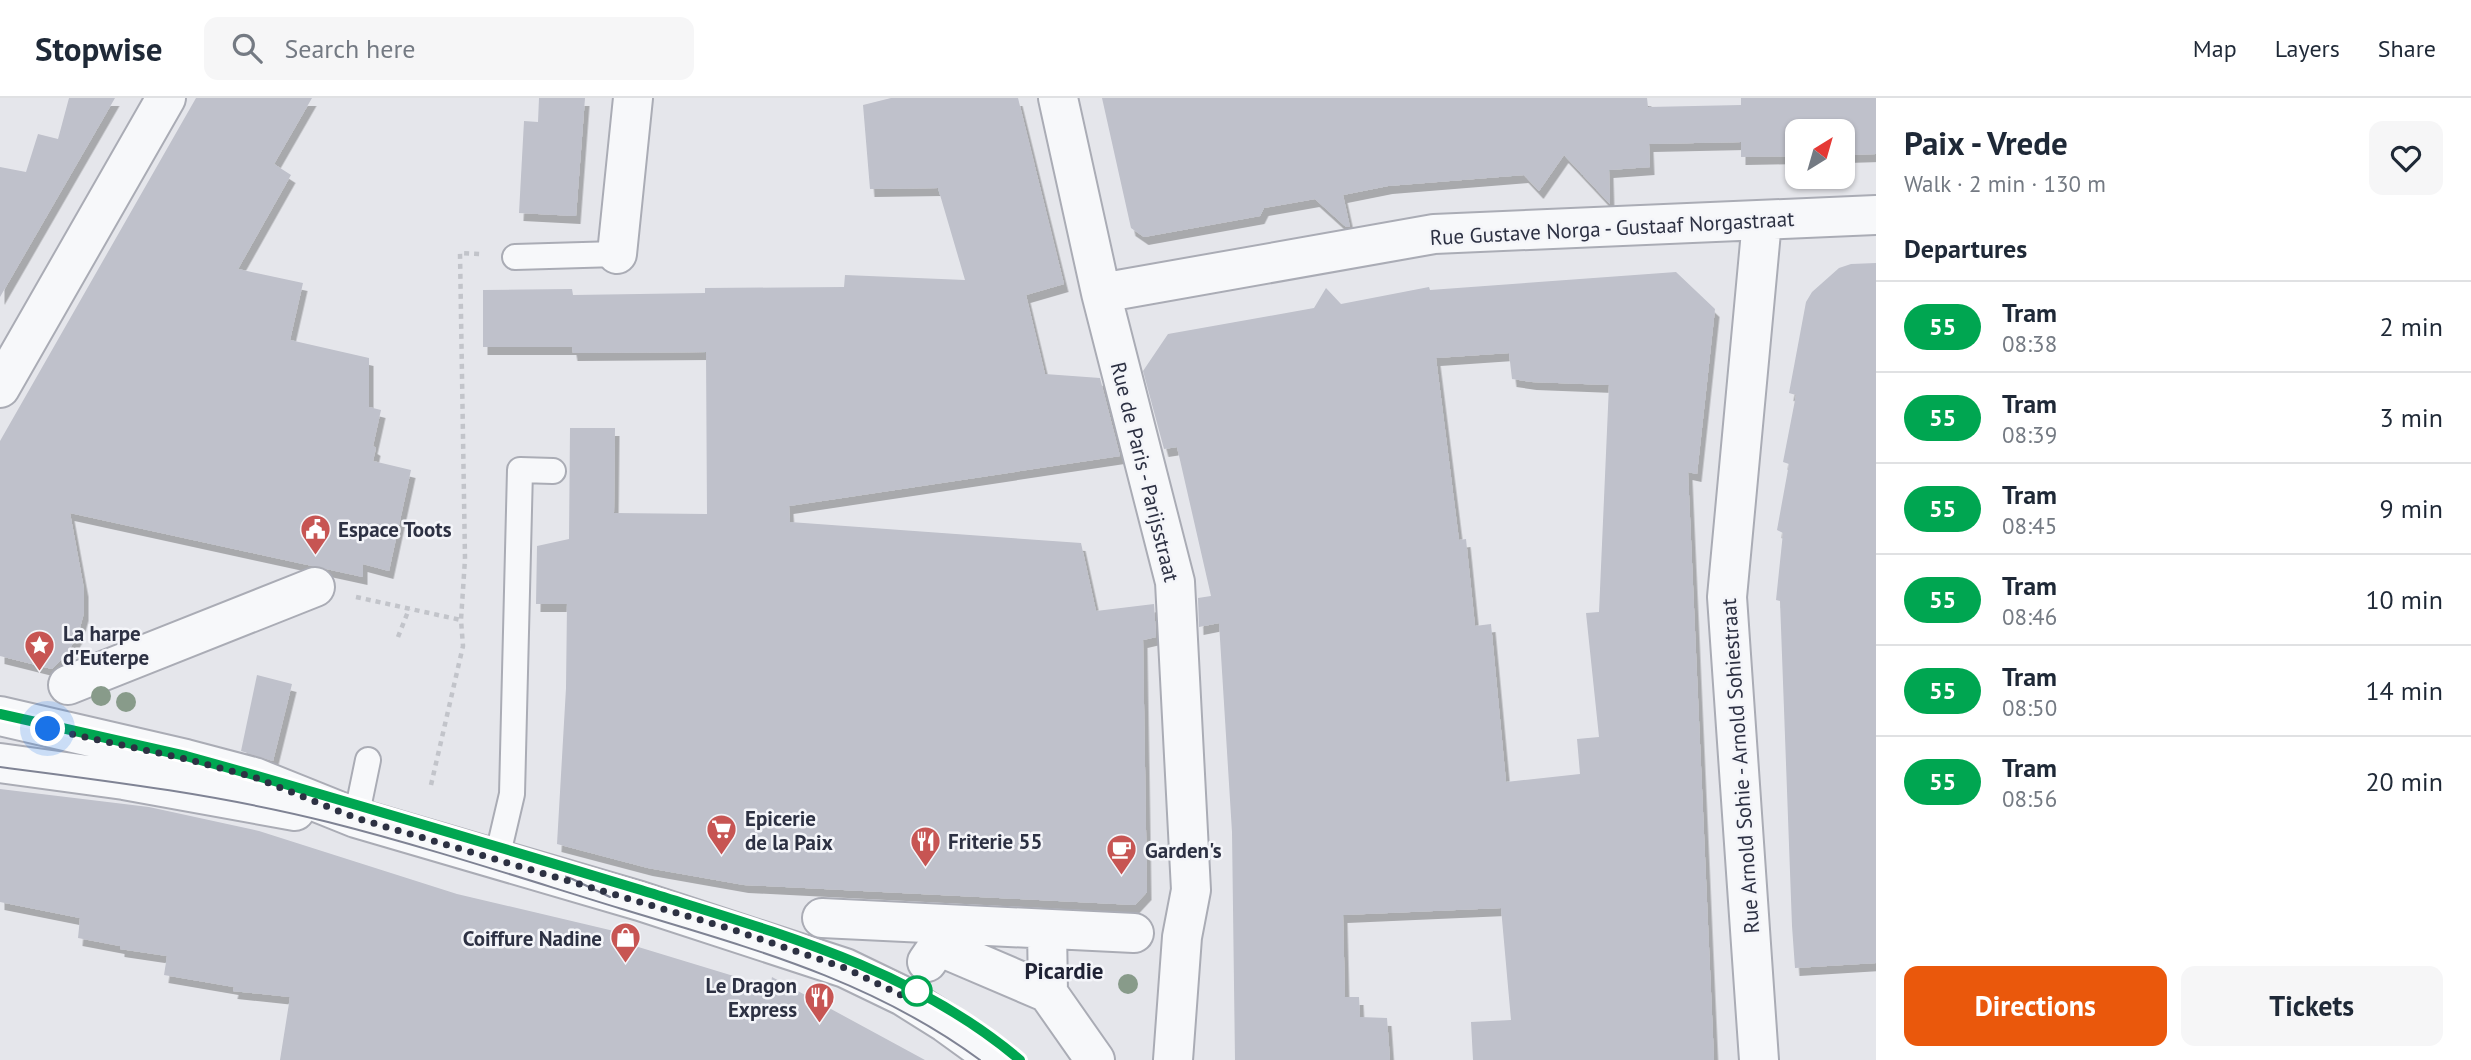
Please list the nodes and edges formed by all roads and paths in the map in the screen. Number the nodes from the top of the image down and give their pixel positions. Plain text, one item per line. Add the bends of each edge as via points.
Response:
1 (166, 98) edge
2 (633, 98) edge
3 (1058, 98) edge
4 (1876, 215) edge
5 (1762, 221) junction
6 (617, 254) joint
7 (515, 257) joint
8 (1101, 293) junction
9 (0, 388) edge
10 (553, 471) dead end
11 (315, 587) joint
12 (409, 609) junction
13 (461, 620) junction
14 (398, 637) dead end
15 (68, 685) dead end
16 (0, 716) edge
17 (368, 761) dead end
18 (0, 763) edge
19 (431, 785) dead end
20 (356, 818) junction
21 (497, 858) junction
22 (822, 918) dead end
23 (1047, 929) junction
24 (1134, 933) dead end
25 (927, 962) dead end
26 (1048, 993) junction
27 (997, 1060) edge
28 (1094, 1060) edge
29 (1173, 1060) edge
30 (1759, 1060) edge

1 - 9 street
2 - 6 street
3 - 8 street, Rue de Paris - Parijsstraat
4 - 5 street, Rue Gustave Norga - Gustaaf Norgastraat
5 - 8 street, Rue Gustave Norga - Gustaaf Norgastraat via 1434,234
5 - 30 street, Rue Arnold Sohie - Arnold Sohiestraat via 1727,597
6 - 7 lane
7 - 13 path via 460,253 465,559
8 - 29 street, Rue de Paris - Parijsstraat via 1174,582 1191,890 1168,1000
10 - 21 lane via 520,470 512,794
11 - 12 path
11 - 15 street
12 - 13 path
12 - 14 path
13 - 19 path via 463,646
16 - 20 street via 254,777
17 - 20 lane
18 - 20 street
20 - 21 street
21 - 27 street via 845,968 903,996
22 - 23 street
23 - 24 street
23 - 26 street
25 - 26 street via 938,946
26 - 28 street

